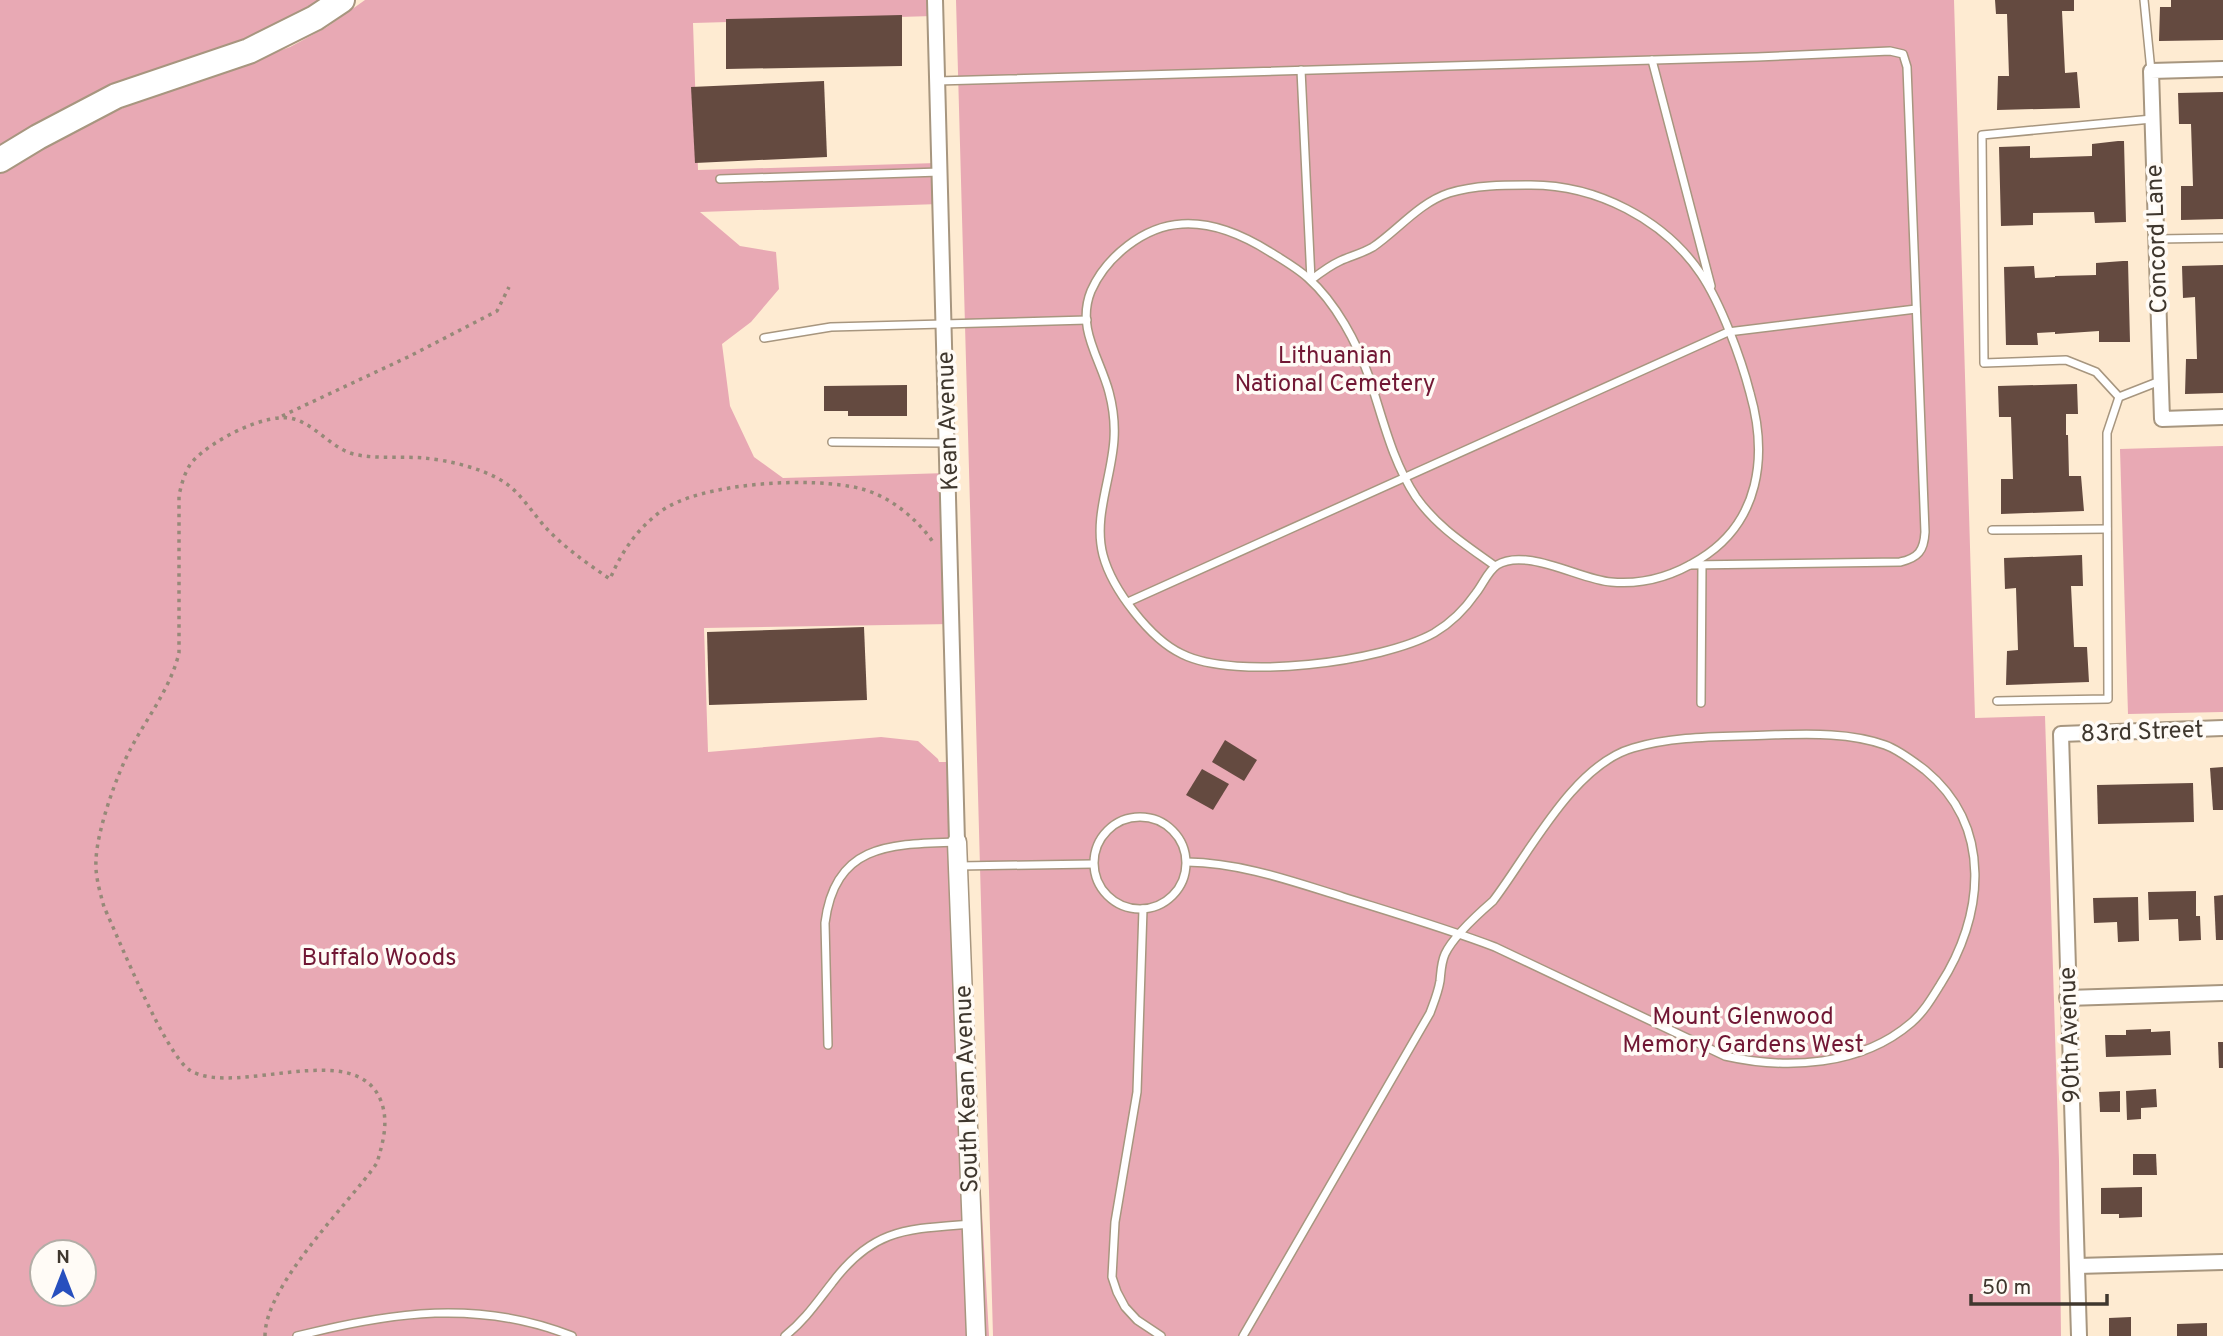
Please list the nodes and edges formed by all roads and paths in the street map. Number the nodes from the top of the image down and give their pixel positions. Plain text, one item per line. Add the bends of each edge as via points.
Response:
1 (342, 0) edge
2 (935, 0) edge
3 (2144, 0) edge
4 (1652, 60) junction
5 (2223, 69) edge
6 (1301, 70) junction
7 (2151, 71) junction
8 (937, 81) junction
9 (2152, 119) junction
10 (0, 160) edge
11 (940, 172) junction
12 (720, 179) dead end
13 (2223, 238) edge
14 (2156, 239) junction
15 (1311, 280) junction
16 (509, 287) dead end
17 (1714, 296) junction
18 (1916, 309) junction
19 (1087, 320) junction
20 (944, 323) junction
21 (1728, 332) junction
22 (764, 338) dead end
23 (2161, 381) junction
24 (2119, 397) junction
25 (280, 417) junction
26 (2223, 417) edge
27 (832, 443) dead end
28 (947, 443) junction
29 (1405, 479) junction
30 (2107, 529) junction
31 (1992, 530) dead end
32 (1690, 565) junction
33 (1702, 565) junction
34 (1495, 566) junction
35 (951, 568) junction
36 (1128, 602) junction
37 (1997, 701) dead end
38 (1701, 704) dead end
39 (2223, 728) edge
40 (2061, 734) joint
41 (957, 842) junction
42 (1187, 862) junction
43 (1093, 864) junction
44 (958, 866) junction
45 (1143, 909) junction
46 (1461, 934) junction
47 (2223, 993) edge
48 (2067, 998) junction
49 (828, 1045) dead end
50 (971, 1223) junction
51 (2223, 1262) edge
52 (2077, 1266) junction
53 (265, 1336) edge
54 (297, 1336) edge
55 (572, 1336) edge
56 (785, 1336) edge
57 (976, 1336) edge
58 (1161, 1336) edge
59 (1242, 1336) edge
60 (2079, 1336) edge

1 - 10 highway via 249,51 116,96
2 - 8 street, Kean Avenue
3 - 7 lane
4 - 6 lane
4 - 17 lane
4 - 18 lane via 1903,54
5 - 7 street
6 - 8 lane
6 - 15 lane
7 - 9 street, Concord Lane
8 - 11 street, Kean Avenue
9 - 14 street, Concord Lane
9 - 24 lane via 1982,135 1984,363 2066,360 2096,372
11 - 12 lane
11 - 20 street, Kean Avenue
13 - 14 lane
14 - 23 street, Concord Lane
15 - 17 lane via 1374,246 1414,213 1452,192 1544,186 1582,190 1647,222 1674,243
15 - 19 lane via 1235,233 1211,225 1172,225 1128,246 1110,263 1088,298
15 - 29 lane via 1357,348
16 - 25 path via 497,312
17 - 21 lane
18 - 21 lane
18 - 33 lane via 1925,532 1917,556 1900,562
19 - 20 lane
19 - 36 lane via 1113,416 1101,542 1104,559
20 - 22 lane via 831,327
20 - 28 street, Kean Avenue
21 - 29 lane
21 - 32 lane via 1755,412 1758,472 1753,494 1729,537
23 - 24 lane
23 - 26 street, Concord Lane via 2162,419
24 - 30 lane via 2107,433
25 - 35 path via 310,426 357,455 425,458 489,473 507,484 549,530 610,579 621,552 637,533 661,511 690,497 743,486 820,483 863,489 889,502 921,525
25 - 53 path via 241,429 211,445 183,478 179,495 179,653 174,673 126,759 96,860 104,907 169,1047 192,1071 234,1077 328,1070 352,1074 369,1082 383,1106 384,1142 377,1163 279,1293
27 - 28 lane
28 - 35 street, Kean Avenue
29 - 34 lane via 1443,529
29 - 36 lane
30 - 31 lane
30 - 37 lane via 2108,699
32 - 33 lane
32 - 34 lane via 1638,582 1587,578 1541,562
33 - 38 lane
34 - 36 lane via 1457,617 1420,640 1366,655 1292,666 1196,660 1153,634
35 - 41 street, Kean Avenue
39 - 40 street, 83rd Street
40 - 48 street, 90th Avenue
41 - 44 street, South Kean Avenue
41 - 49 lane via 876,849 842,874 833,888 825,923
42 - 43 lane via 1178,836 1169,827 1141,817 1111,827 1101,838
42 - 45 lane via 1180,887 1170,899
42 - 46 lane via 1254,870
43 - 44 lane
43 - 45 lane via 1108,897
44 - 50 street, South Kean Avenue
45 - 58 lane via 1137,1092 1115,1222 1112,1277 1125,1307
46 - 46 lane via 1726,1056 1764,1063 1812,1063 1877,1045 1913,1022 1928,1005 1948,973 1968,925 1974,897 1974,851 1949,794 1932,776 1886,745 1857,738 1786,734 1660,742 1620,752 1589,772 1493,901
46 - 59 lane via 1445,954 1430,1013
47 - 48 street
48 - 52 street, 90th Avenue
50 - 56 lane via 918,1228 865,1247
50 - 57 street, South Kean Avenue
51 - 52 street
52 - 60 street, 90th Avenue
54 - 55 lane via 374,1318 462,1313 517,1318

